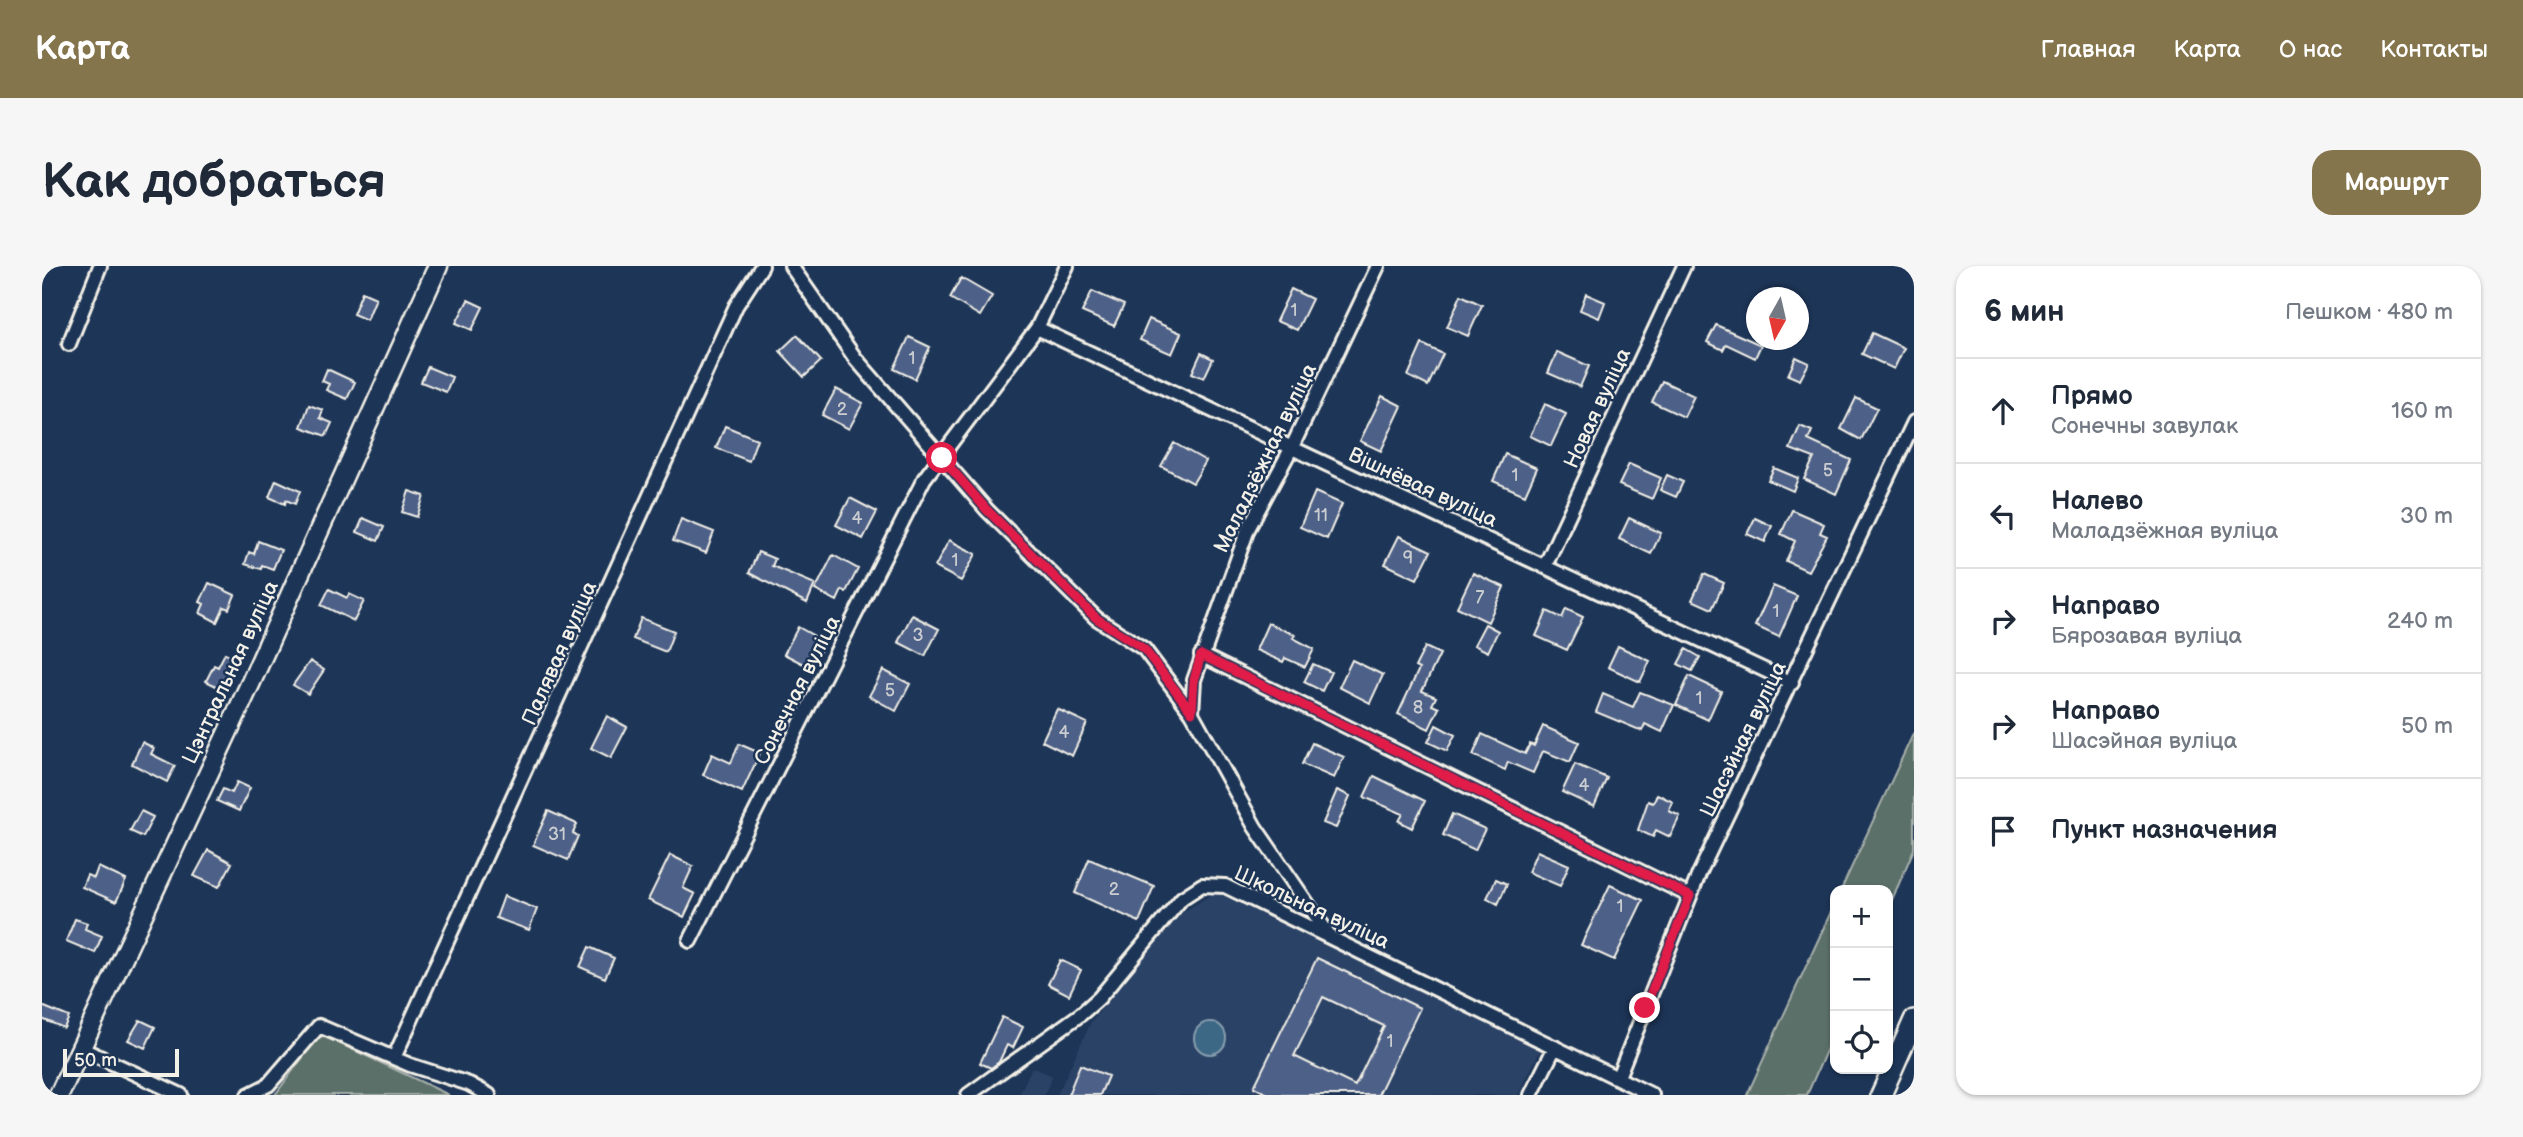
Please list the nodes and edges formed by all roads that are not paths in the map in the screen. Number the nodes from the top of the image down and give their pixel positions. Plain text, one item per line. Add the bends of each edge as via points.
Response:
1 (100, 266) edge
2 (438, 266) edge
3 (762, 266) edge
4 (790, 266) edge
5 (1067, 266) edge
6 (1378, 266) edge
7 (1684, 266) edge
8 (1037, 328) junction
9 (69, 344) dead end
10 (1914, 422) edge
11 (1293, 447) junction
12 (942, 458) junction
13 (1545, 566) junction
14 (1201, 655) junction
15 (1792, 683) junction
16 (1192, 712) junction
17 (1690, 896) junction
18 (1329, 935) junction
19 (690, 941) dead end
20 (1914, 1020) edge
21 (1555, 1047) junction
22 (80, 1048) junction
23 (394, 1058) junction
24 (1618, 1077) junction
25 (59, 1095) edge
26 (181, 1095) edge
27 (248, 1095) edge
28 (489, 1095) edge
29 (968, 1095) edge
30 (1531, 1095) edge
31 (1652, 1095) edge
32 (1881, 1095) edge

1 - 9 street
2 - 22 street, Цэнтральная вуліца
3 - 23 street, Палявая вуліца via 736,306
4 - 12 street via 855,358
5 - 8 street
6 - 11 street, Маладзёжная вуліца
7 - 13 street, Новая вуліца
8 - 11 street, Вішнёвая вуліца
8 - 12 street
10 - 15 street, Шасэйная вуліца
11 - 13 street, Вішнёвая вуліца
11 - 14 street, Маладзёжная вуліца via 1248,529
12 - 16 street via 987,510 1096,618 1144,649
12 - 19 street, Сонечная вуліца via 924,479 906,513
13 - 15 street, Вішнёвая вуліца
14 - 16 street, Маладзёжная вуліца
14 - 17 street
15 - 17 street, Шасэйная вуліца
16 - 18 street via 1255,827
17 - 24 street, Шасэйная вуліца
18 - 21 street, Школьная вуліца
18 - 29 street, Школьная вуліца via 1225,886 1214,883 1191,889 1082,1014
20 - 32 main road
21 - 24 street, Школьная вуліца
21 - 30 street
22 - 25 street, Цэнтральная вуліца
22 - 26 street
23 - 27 street via 319,1026 268,1085
23 - 28 street
24 - 31 street, Школьная вуліца

